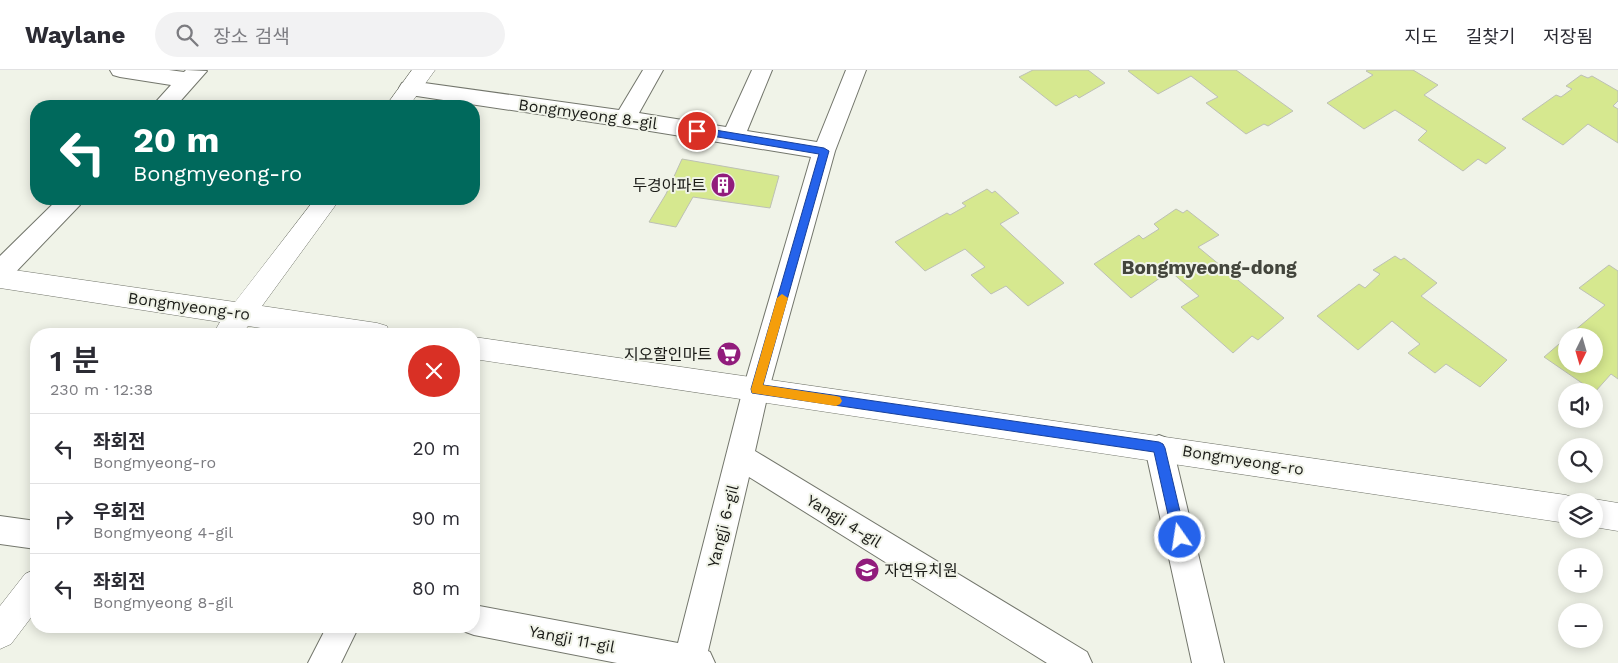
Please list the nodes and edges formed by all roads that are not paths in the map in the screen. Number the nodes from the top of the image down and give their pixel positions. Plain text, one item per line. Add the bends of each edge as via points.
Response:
1 (120, 70) edge
2 (424, 70) edge
3 (653, 70) edge
4 (762, 70) edge
5 (856, 70) edge
6 (193, 75) edge
7 (410, 88) junction
8 (169, 100) edge
9 (401, 100) edge
10 (625, 119) junction
11 (733, 137) junction
12 (824, 151) junction
13 (66, 205) edge
14 (323, 205) edge
15 (0, 272) edge
16 (0, 278) edge
17 (233, 324) edge
18 (291, 328) edge
19 (480, 349) edge
20 (756, 389) junction
21 (1159, 448) junction
22 (740, 457) junction
23 (1558, 508) edge
24 (1603, 514) edge
25 (1618, 517) edge
26 (0, 530) edge
27 (30, 534) edge
28 (30, 593) edge
29 (480, 621) edge
30 (340, 633) edge
31 (0, 634) edge
32 (693, 662) edge
33 (324, 663) edge
34 (1076, 663) edge
35 (1208, 663) edge

1 - 6 street
2 - 7 street
3 - 10 street
4 - 11 street
5 - 12 street, Yangji 6-gil
6 - 8 street
7 - 9 street
7 - 10 street, Bongmyeong 8-gil
10 - 11 street, Bongmyeong 8-gil
11 - 12 street, Bongmyeong 8-gil
12 - 20 street, Yangji 6-gil
13 - 15 street
14 - 17 street
16 - 17 street, Bongmyeong-ro
17 - 18 street, Bongmyeong-ro
19 - 20 street, Bongmyeong-ro
20 - 21 street, Bongmyeong-ro
20 - 22 street, Yangji 6-gil
21 - 23 street, Bongmyeong-ro
21 - 35 street
22 - 32 street, Yangji 6-gil
22 - 34 street, Yangji 4-gil
24 - 25 street
26 - 27 street
28 - 31 street
29 - 32 street, Yangji 11-gil
30 - 33 street

